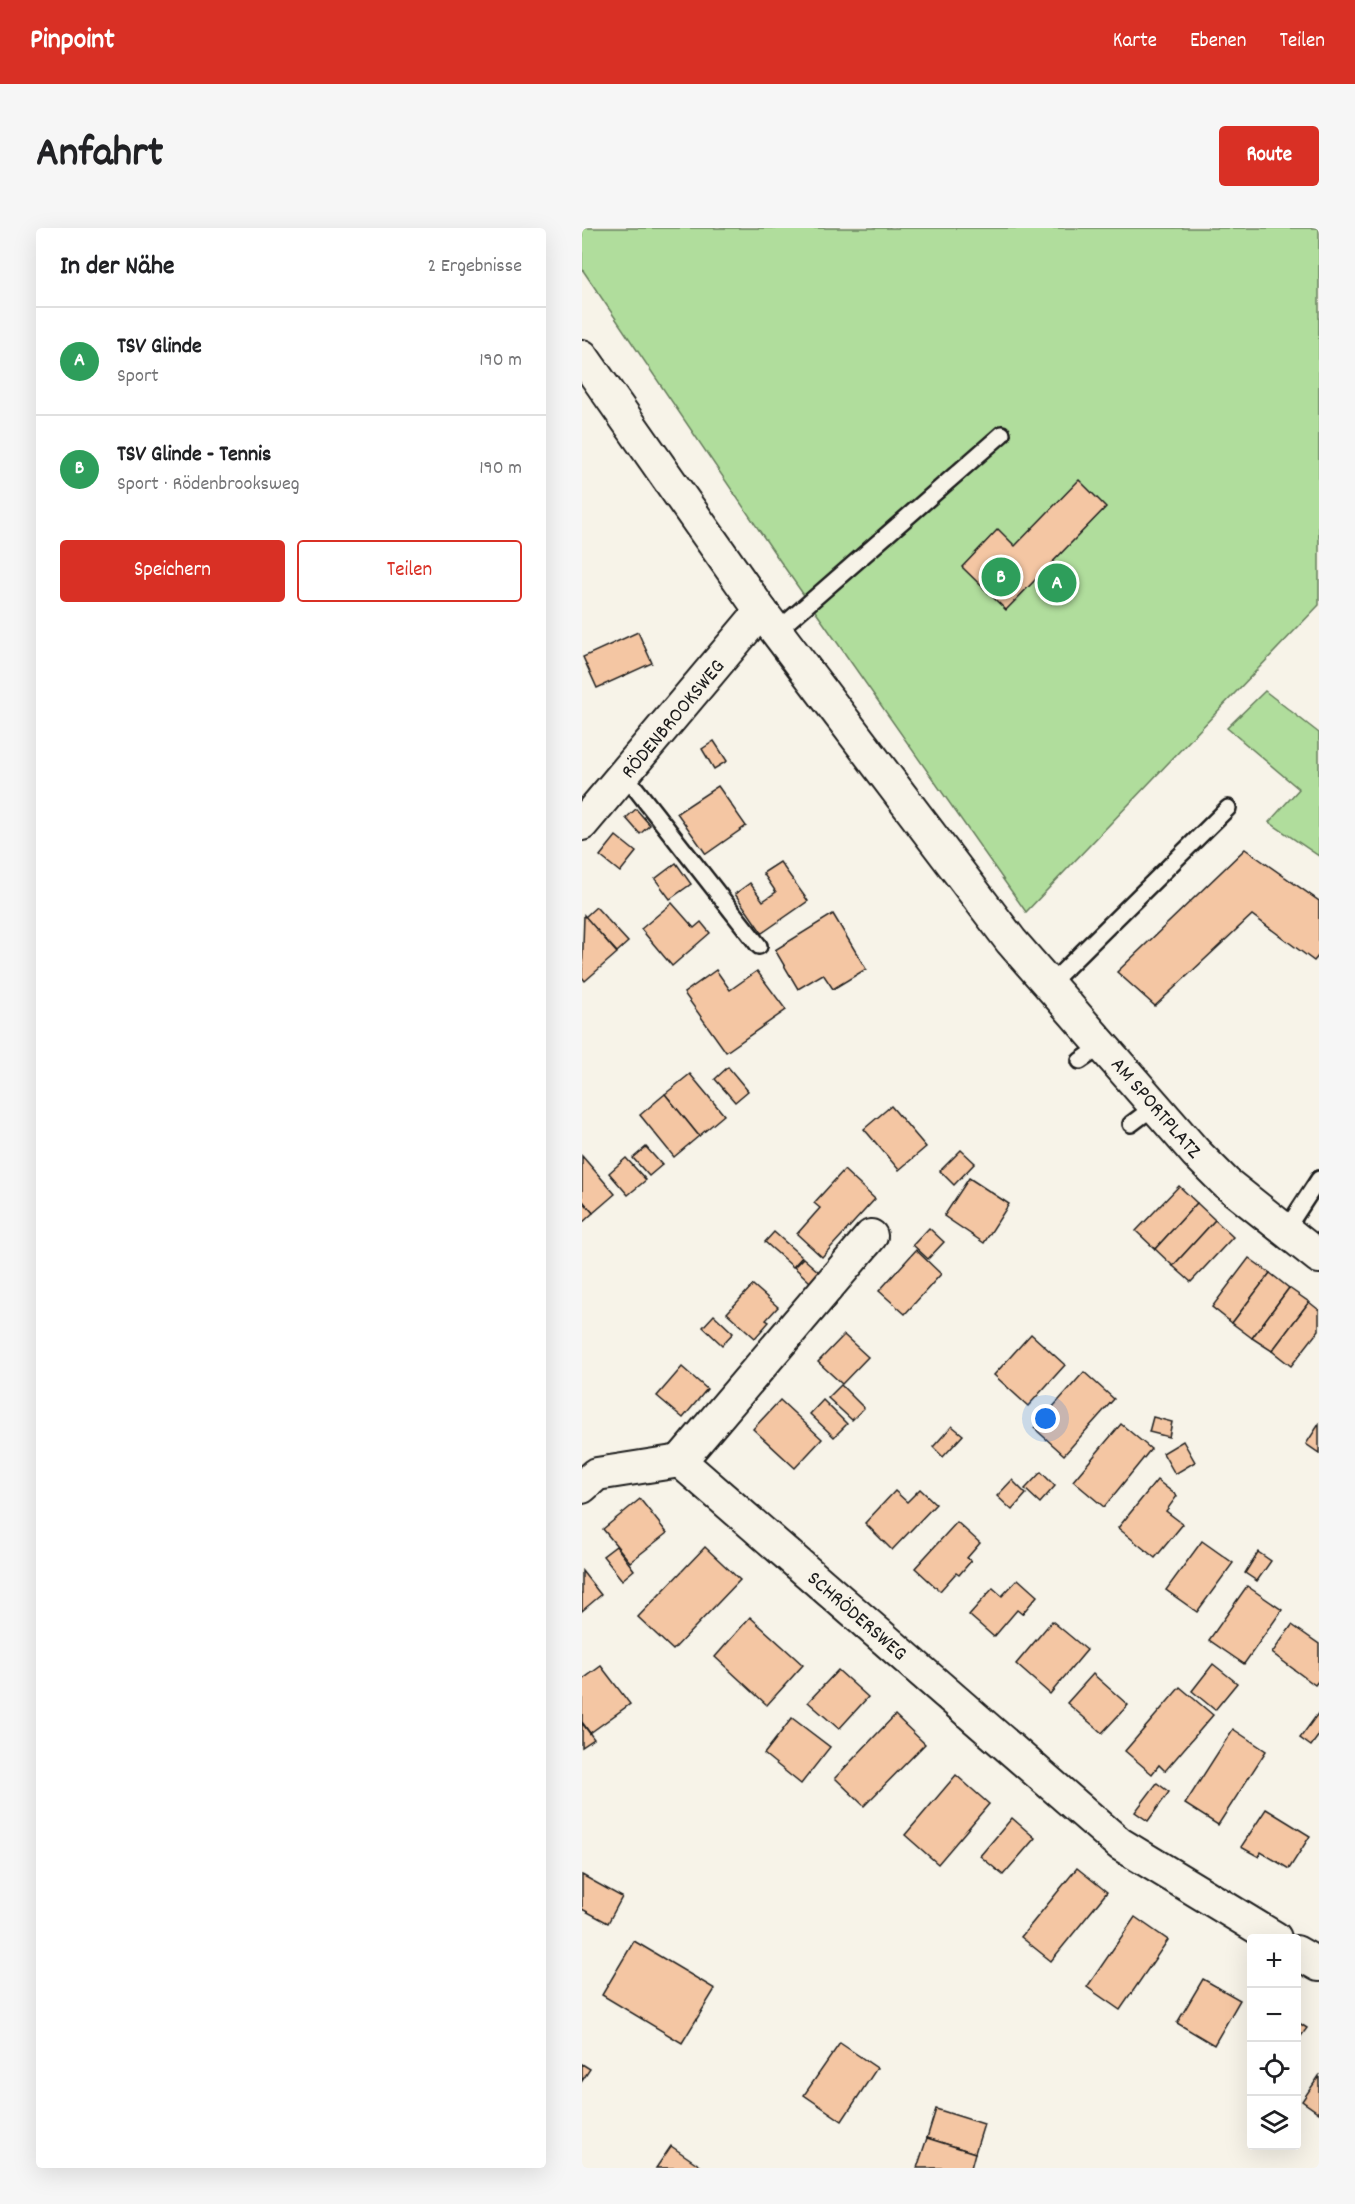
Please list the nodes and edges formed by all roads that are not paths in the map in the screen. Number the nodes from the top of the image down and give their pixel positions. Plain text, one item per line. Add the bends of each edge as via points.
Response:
1 (582, 356) edge
2 (1002, 434) dead end
3 (769, 621) junction
4 (624, 775) junction
5 (1228, 808) dead end
6 (582, 824) edge
7 (759, 946) dead end
8 (1049, 985) junction
9 (1319, 1179) edge
10 (1285, 1231) junction
11 (871, 1236) dead end
12 (1319, 1257) edge
13 (681, 1461) junction
14 (582, 1487) edge
15 (1268, 1934) edge
16 (1301, 1955) edge
17 (1319, 1965) edge

1 - 3 street, AM SPORTPLATZ
2 - 3 lane
3 - 4 street, RÖDENBROOKSWEG
3 - 8 street, AM SPORTPLATZ via 1011,941
4 - 6 street, RÖDENBROOKSWEG
4 - 7 lane
5 - 8 lane
8 - 10 street, AM SPORTPLATZ via 1091,1053 1143,1115 1196,1153
9 - 10 lane
10 - 12 street, AM SPORTPLATZ
11 - 13 street
13 - 14 street via 597,1474
13 - 15 street, SCHRÖDERSWEG via 1120,1844
16 - 17 street

